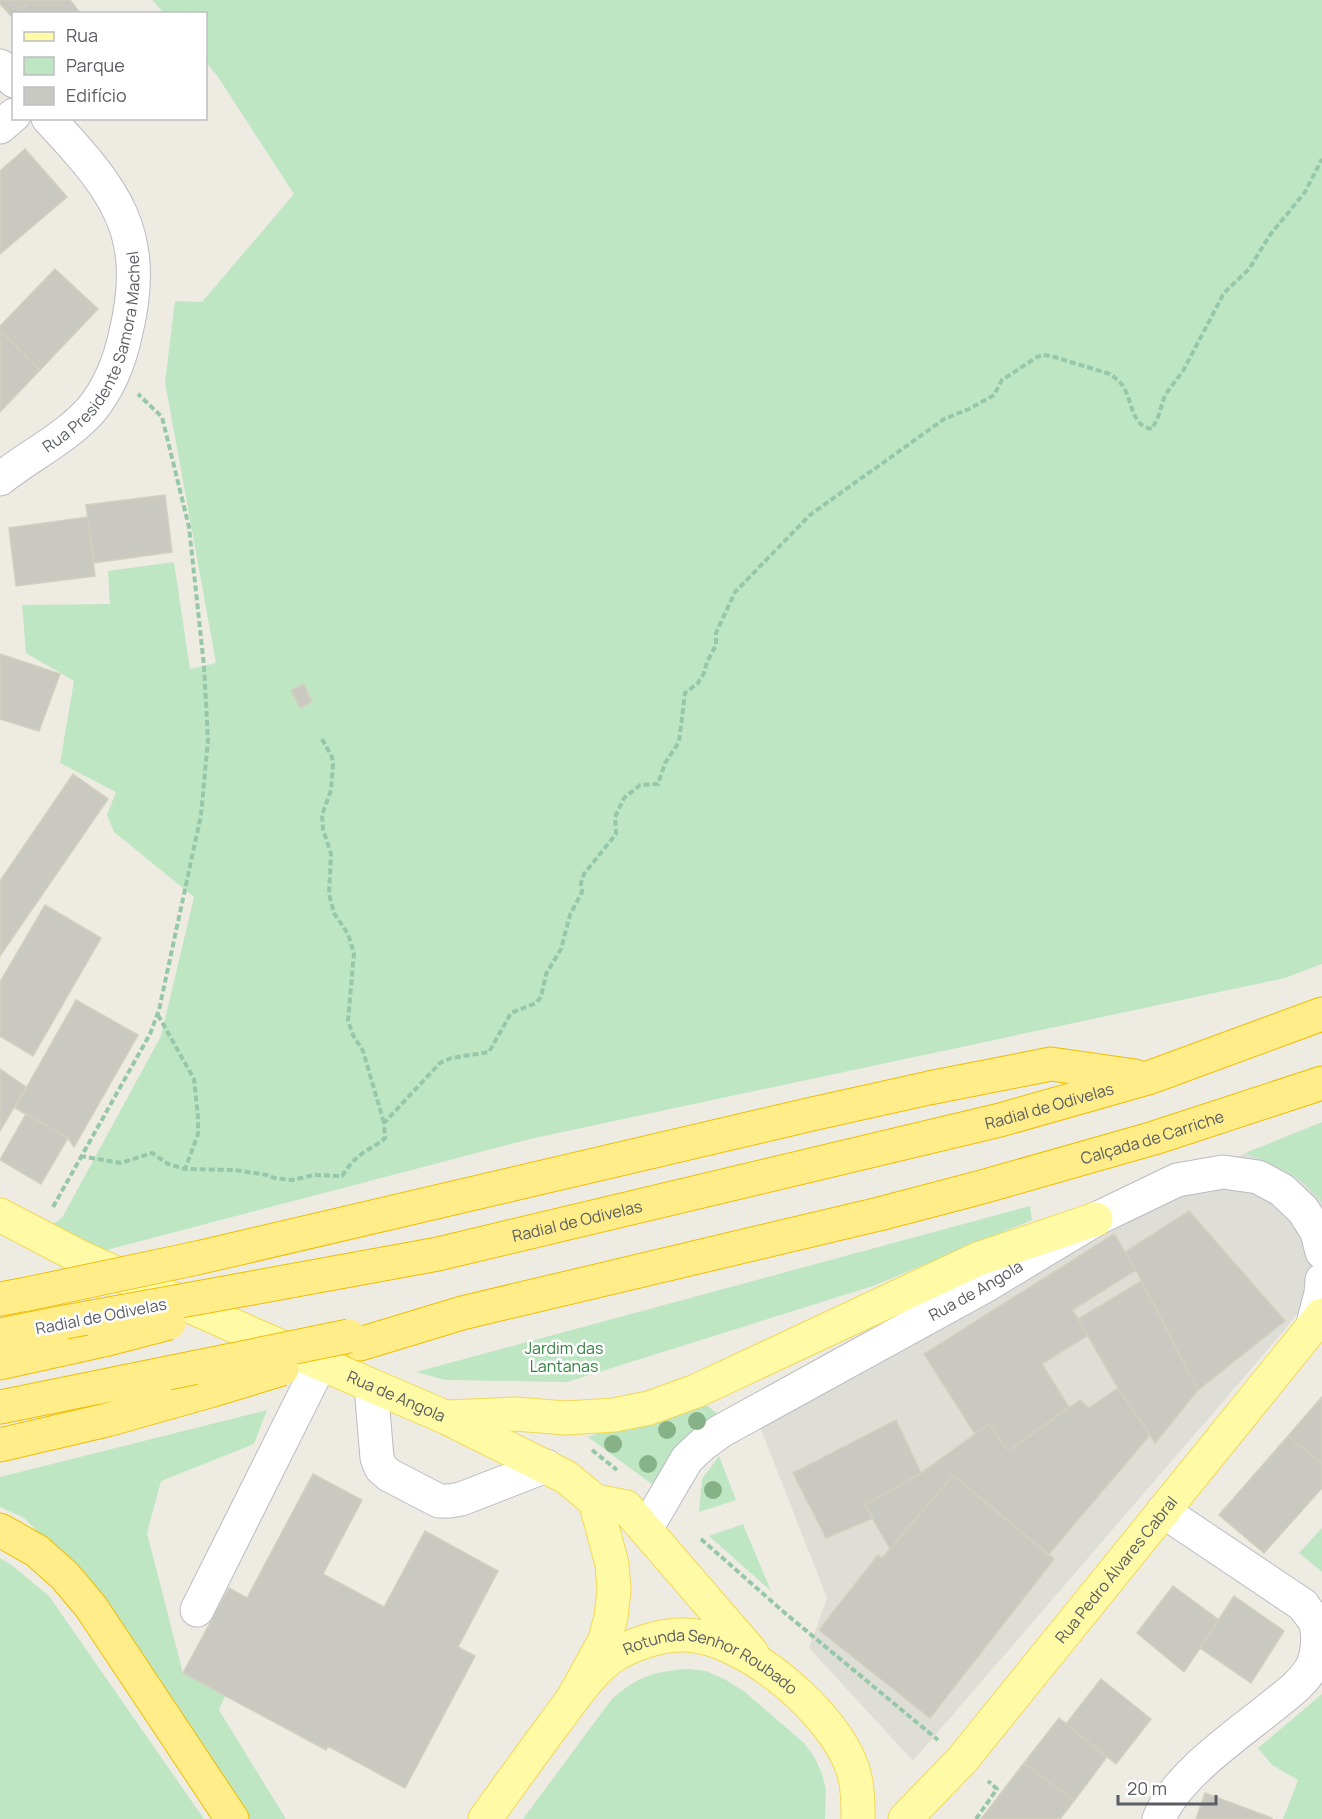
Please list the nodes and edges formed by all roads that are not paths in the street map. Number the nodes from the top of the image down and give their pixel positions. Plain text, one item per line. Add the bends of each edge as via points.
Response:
1 (0, 66) edge
2 (12, 79) edge
3 (12, 117) edge
4 (50, 120) edge
5 (0, 127) edge
6 (0, 479) edge
7 (1322, 1014) edge
8 (1148, 1078) junction
9 (1322, 1083) edge
10 (0, 1215) edge
11 (1096, 1219) junction
12 (1322, 1252) edge
13 (1322, 1280) edge
14 (259, 1293) junction
15 (14, 1296) edge
16 (1317, 1321) edge
17 (0, 1335) edge
18 (354, 1340) junction
19 (0, 1363) edge
20 (320, 1364) junction
21 (371, 1386) junction
22 (0, 1407) edge
23 (445, 1417) junction
24 (0, 1445) edge
25 (546, 1466) junction
26 (595, 1501) junction
27 (1163, 1511) junction
28 (646, 1529) junction
29 (0, 1530) edge
30 (614, 1590) junction
31 (196, 1610) dead end
32 (761, 1663) junction
33 (572, 1700) junction
34 (232, 1819) edge
35 (484, 1819) edge
36 (858, 1819) edge
37 (905, 1819) edge
38 (1159, 1819) edge

1 - 2 street
3 - 5 street
4 - 6 street, Rua Presidente Samora Machel via 108,189 119,208 133,252 134,294 123,345 104,392 75,425
7 - 8 highway
8 - 14 highway, Radial de Odivelas via 958,1131
8 - 15 highway, bridge via 1051,1064 812,1114 196,1258
9 - 18 highway, Calçada de Carriche via 1154,1138 982,1187
10 - 20 main road, Rua de Angola via 80,1257
11 - 12 street, Rua de Angola via 1177,1180 1223,1172 1258,1178 1282,1190 1303,1210 1317,1232
11 - 23 main road via 978,1259 686,1395 649,1408 566,1418 515,1414
11 - 28 street, Rua de Angola via 703,1444 687,1460
13 - 16 street
14 - 17 highway, Radial de Odivelas, bridge
14 - 19 highway, bridge via 104,1340
16 - 27 main road, Rua Pedro Álvares Cabral
18 - 22 highway, bridge
18 - 24 highway, bridge via 213,1390
20 - 21 main road, Rua de Angola
20 - 31 street
21 - 23 main road, Rua de Angola
21 - 25 street via 381,1468 439,1501 461,1499
23 - 25 main road, Rua de Angola
25 - 26 main road, Rua de Angola
26 - 28 main road via 626,1507
26 - 30 main road via 612,1564
27 - 37 main road, Rua Pedro Álvares Cabral via 962,1760
27 - 38 street via 1303,1605 1314,1620 1317,1652 1305,1678 1196,1769 1174,1792
28 - 30 main road
28 - 32 main road
29 - 34 highway via 37,1551 84,1599
30 - 33 main road via 605,1640
32 - 33 main road, Rotunda Senhor Roubado via 709,1639 667,1636 616,1654
32 - 36 main road, Rotunda Senhor Roubado via 812,1706 843,1746 858,1792
33 - 35 main road, Rotunda Senhor Roubado

